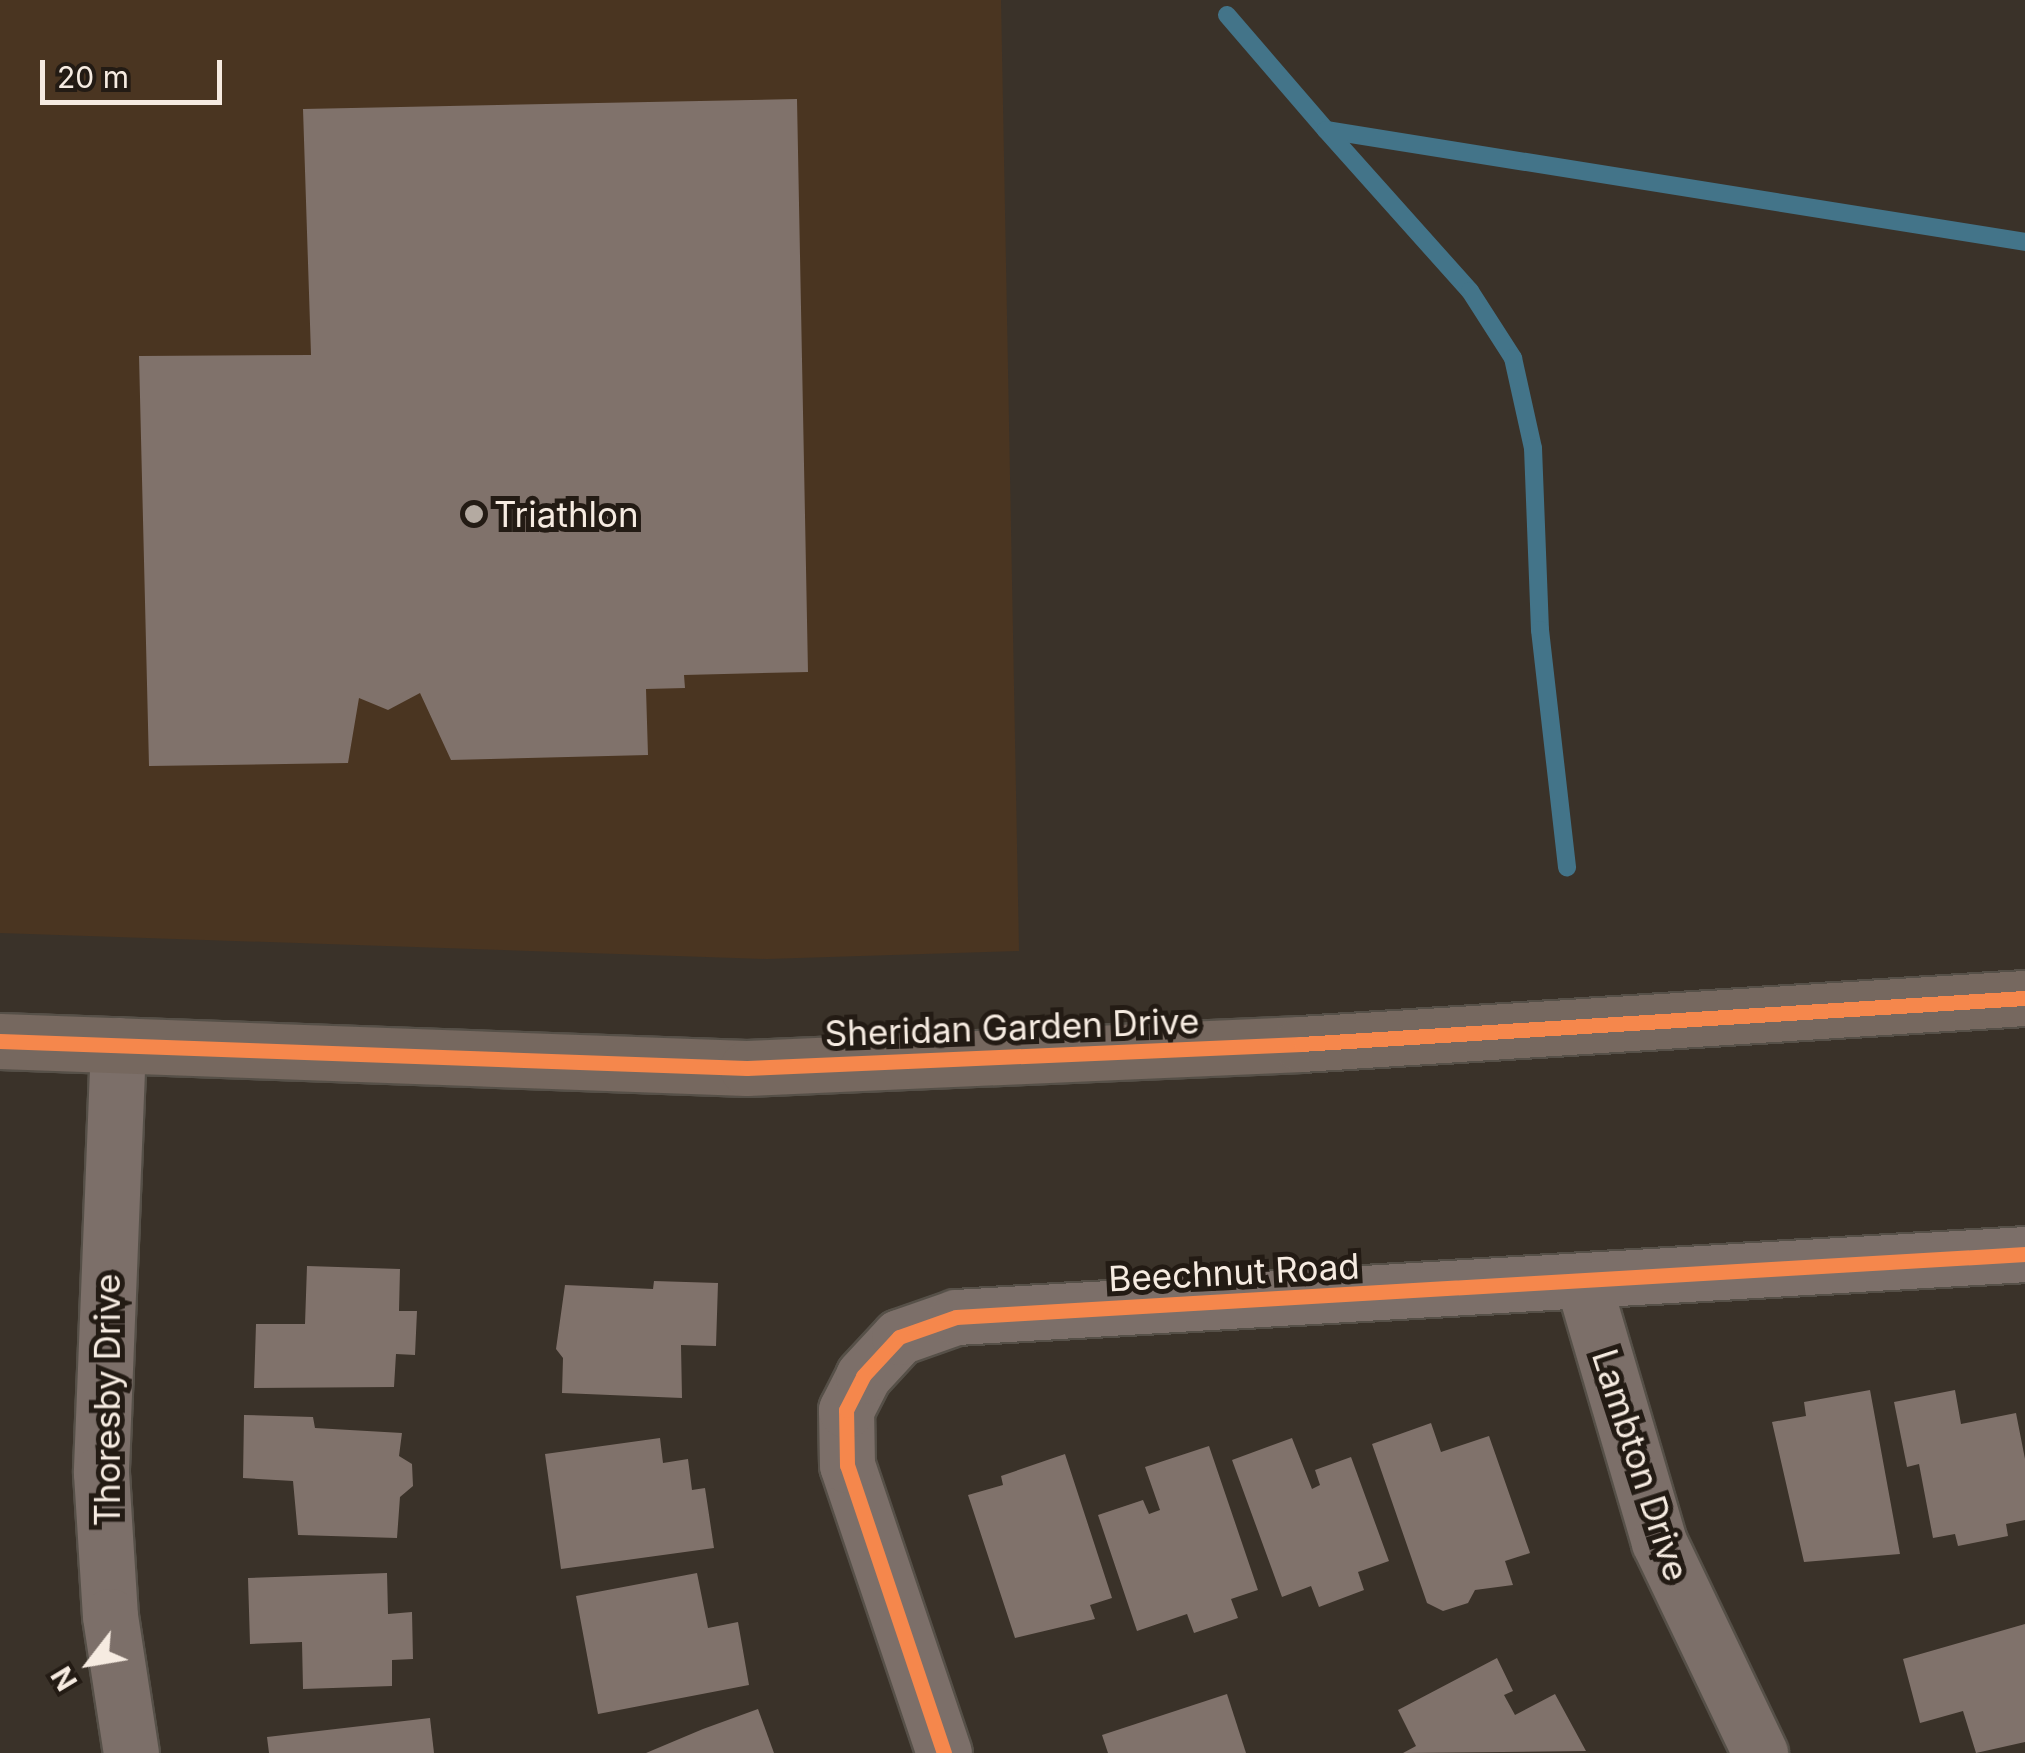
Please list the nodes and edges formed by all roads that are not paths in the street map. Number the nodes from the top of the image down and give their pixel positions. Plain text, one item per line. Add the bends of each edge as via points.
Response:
1 (2025, 998) edge
2 (0, 1041) edge
3 (118, 1045) junction
4 (2025, 1254) edge
5 (1583, 1282) junction
6 (131, 1753) edge
7 (944, 1753) edge
8 (1760, 1753) edge

1 - 3 street, Sheridan Garden Drive via 1300,1044 747,1068
2 - 3 street, Sheridan Garden Drive
3 - 6 street, Thoresby Drive via 101,1472 110,1616
4 - 5 street, Beechnut Road
5 - 7 street, Beechnut Road via 956,1317 900,1338 863,1376 846,1410 848,1465
5 - 8 street, Lambton Drive via 1658,1542

